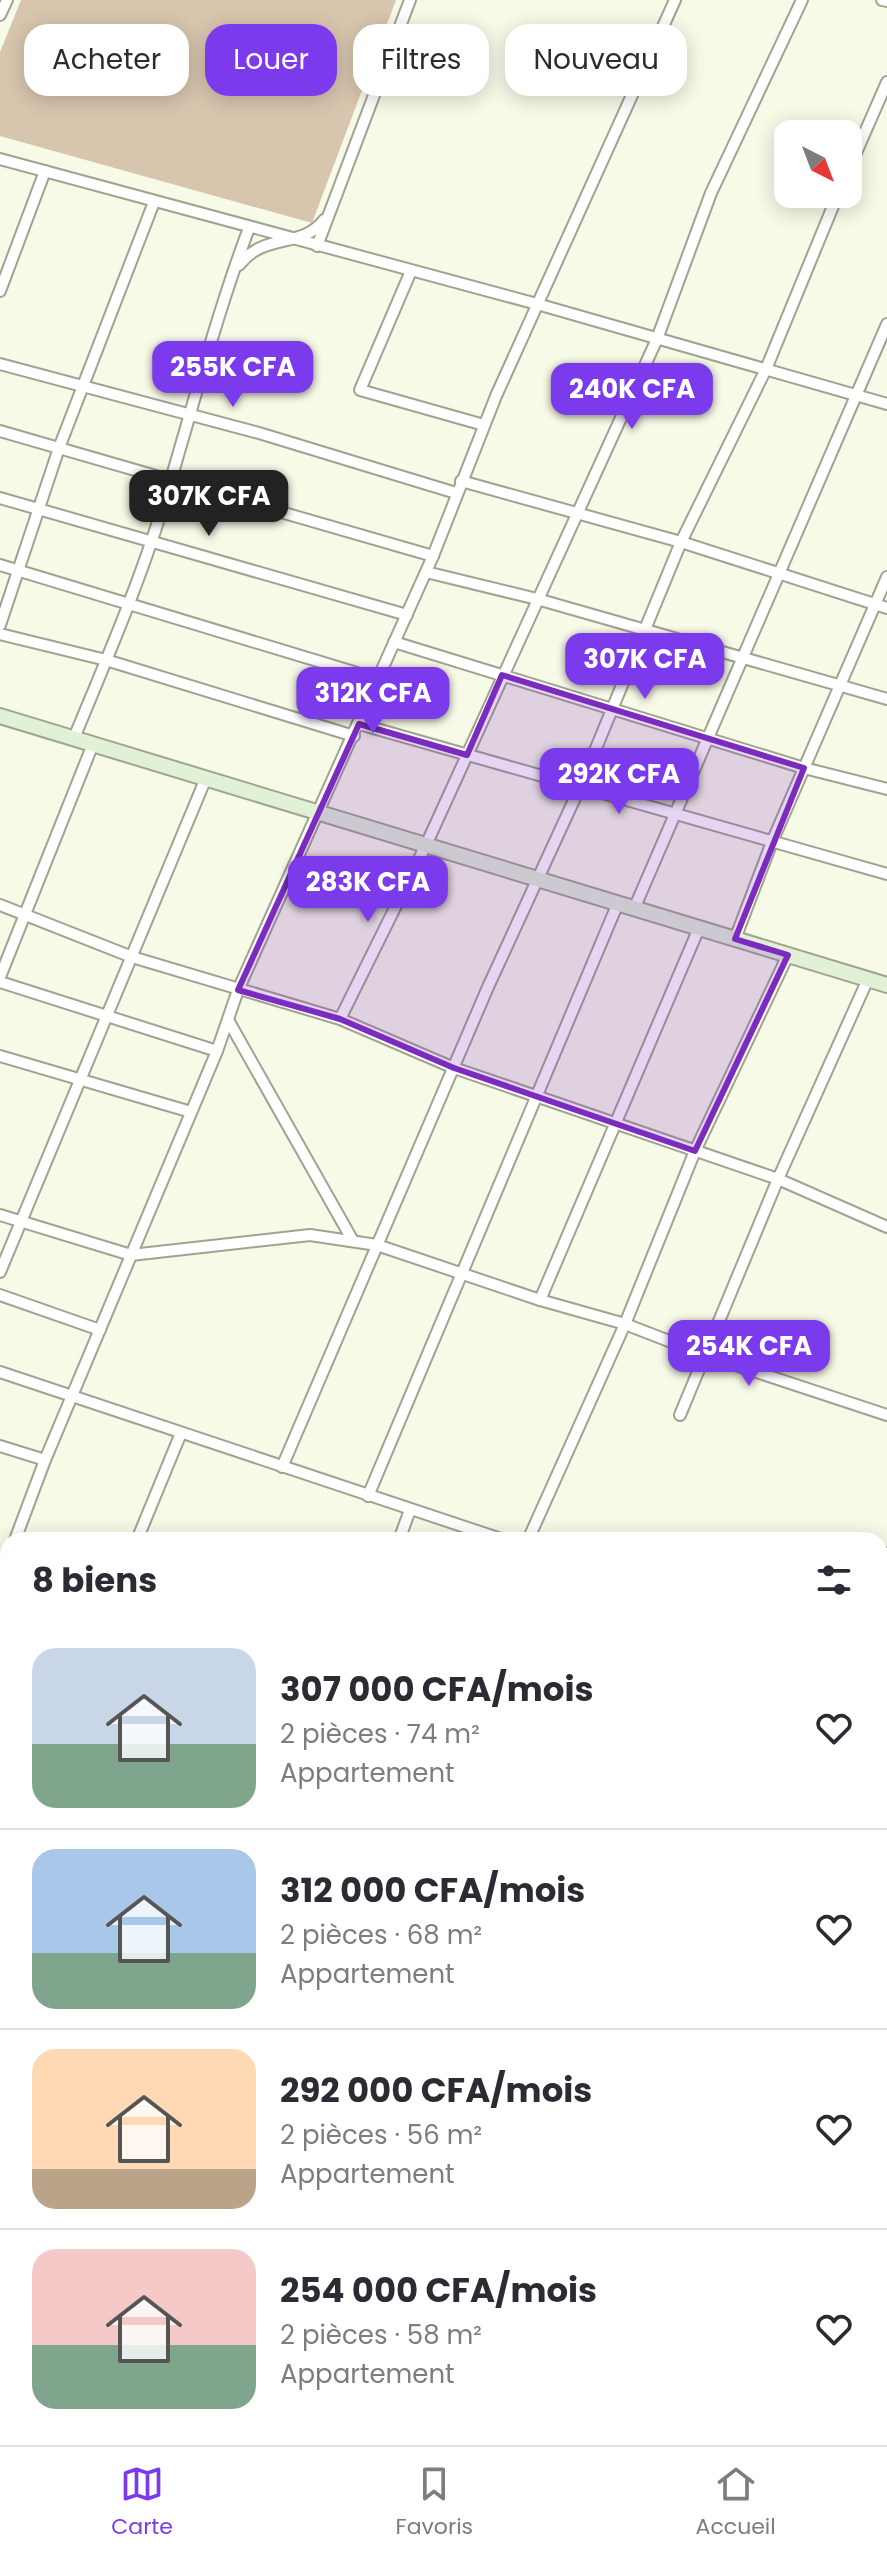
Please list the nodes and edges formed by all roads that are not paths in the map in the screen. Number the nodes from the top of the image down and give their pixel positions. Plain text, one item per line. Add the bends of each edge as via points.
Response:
1 (7, 0) edge
2 (410, 0) edge
3 (675, 0) edge
4 (802, 0) edge
5 (0, 15) edge
6 (887, 82) edge
7 (882, 108) edge
8 (862, 145) edge
9 (0, 159) edge
10 (45, 171) junction
11 (154, 202) junction
12 (832, 208) edge
13 (330, 212) junction
14 (249, 228) junction
15 (289, 239) junction
16 (317, 246) junction
17 (411, 271) junction
18 (230, 278) junction
19 (0, 291) edge
20 (537, 304) junction
21 (887, 324) edge
22 (657, 339) junction
23 (0, 364) edge
24 (766, 369) junction
25 (82, 385) junction
26 (855, 394) junction
27 (887, 404) edge
28 (187, 414) junction
29 (484, 425) junction
30 (0, 431) edge
31 (59, 448) junction
32 (170, 480) junction
33 (461, 481) junction
34 (456, 493) junction
35 (0, 498) edge
36 (39, 509) junction
37 (575, 513) junction
38 (152, 539) junction
39 (681, 542) junction
40 (433, 556) junction
41 (0, 565) edge
42 (19, 571) junction
43 (426, 572) junction
44 (780, 574) junction
45 (887, 577) edge
46 (537, 599) junction
47 (130, 603) junction
48 (875, 605) junction
49 (887, 608) edge
50 (407, 615) junction
51 (0, 625) edge
52 (645, 630) junction
53 (0, 634) edge
54 (394, 642) junction
55 (744, 659) junction
56 (106, 660) junction
57 (502, 675) junction
58 (377, 679) junction
59 (840, 686) junction
60 (887, 699) edge
61 (612, 709) junction
62 (0, 716) edge
63 (359, 724) junction
64 (354, 736) junction
65 (74, 738) junction
66 (709, 739) junction
67 (93, 744) junction
68 (467, 755) junction
69 (804, 768) junction
70 (206, 778) junction
71 (580, 787) junction
72 (887, 789) edge
73 (317, 812) junction
74 (677, 815) junction
75 (772, 842) junction
76 (426, 845) junction
77 (887, 874) edge
78 (539, 879) junction
79 (618, 903) junction
80 (0, 905) edge
81 (634, 909) junction
82 (27, 913) junction
83 (699, 928) junction
84 (735, 939) junction
85 (788, 955) junction
86 (132, 957) junction
87 (0, 979) edge
88 (868, 979) junction
89 (887, 985) edge
90 (238, 990) junction
91 (108, 1015) junction
92 (340, 1019) junction
93 (228, 1020) junction
94 (217, 1051) junction
95 (0, 1056) edge
96 (454, 1068) junction
97 (81, 1079) junction
98 (536, 1096) junction
99 (191, 1112) junction
100 (616, 1123) junction
101 (695, 1151) junction
102 (778, 1179) junction
103 (0, 1215) edge
104 (21, 1222) junction
105 (887, 1227) edge
106 (353, 1241) junction
107 (377, 1245) junction
108 (131, 1255) junction
109 (0, 1272) edge
110 (461, 1273) junction
111 (0, 1295) edge
112 (540, 1300) junction
113 (625, 1324) junction
114 (100, 1330) junction
115 (705, 1355) junction
116 (0, 1372) edge
117 (72, 1396) junction
118 (680, 1415) dead end
119 (887, 1415) edge
120 (181, 1433) junction
121 (0, 1446) edge
122 (45, 1460) junction
123 (282, 1467) junction
124 (368, 1496) junction
125 (410, 1510) junction
126 (18, 1532) edge
127 (140, 1532) edge
128 (402, 1532) edge
129 (479, 1532) edge
130 (532, 1532) edge

1 - 5 street
2 - 13 street
3 - 20 street
4 - 22 street via 711,193
6 - 7 street
7 - 8 street
9 - 10 street
10 - 11 street
10 - 19 street
11 - 14 street
11 - 25 street
12 - 24 street
13 - 15 street via 311,233
13 - 16 street
14 - 15 street
14 - 18 street
15 - 16 street
15 - 18 street via 254,249
16 - 17 street
17 - 20 street
17 - 29 street via 360,390
18 - 28 street
20 - 22 street
20 - 29 street
21 - 26 street
22 - 24 street
22 - 37 street
23 - 25 street
24 - 26 street
24 - 39 street
25 - 28 street
25 - 31 street
26 - 27 street
26 - 44 street
28 - 32 street
28 - 34 street
29 - 33 street
30 - 31 street
31 - 32 street
31 - 36 street
32 - 38 street
32 - 40 street
33 - 34 street
33 - 37 street
34 - 40 street
35 - 36 street
36 - 38 street
36 - 42 street
37 - 39 street
37 - 46 street
38 - 47 street
38 - 50 street
39 - 44 street
39 - 52 street
40 - 43 street
41 - 42 street
42 - 47 street
42 - 51 street
43 - 46 street
43 - 50 street
44 - 48 street
44 - 55 street
45 - 48 street
46 - 52 street
46 - 57 street
47 - 56 street
47 - 58 street
48 - 49 street
48 - 59 street
50 - 54 street
52 - 55 street
52 - 61 street
53 - 56 street
54 - 57 street
54 - 58 street
55 - 59 street
55 - 66 street
56 - 64 street
56 - 65 street
57 - 61 street
57 - 68 street
58 - 63 street
59 - 60 street
59 - 69 street
61 - 66 street
61 - 71 street
62 - 65 street
63 - 64 street
63 - 68 street
64 - 73 street
65 - 67 street
66 - 69 street
66 - 74 street
67 - 70 street
67 - 82 street
68 - 71 street
68 - 76 street
69 - 72 street
69 - 75 street
70 - 73 street
70 - 86 street
71 - 74 street
71 - 78 street
73 - 76 street
73 - 90 street
74 - 75 street
74 - 81 street
75 - 77 street
75 - 84 street
76 - 78 street
76 - 92 street
78 - 79 street
78 - 96 street
79 - 81 street
79 - 98 street
80 - 82 street
81 - 83 street
82 - 86 street
82 - 87 street
83 - 84 street
83 - 100 street
84 - 85 street
85 - 88 street
85 - 101 street
86 - 90 street
86 - 91 street
87 - 91 street
88 - 89 street
88 - 102 street
90 - 92 street
90 - 93 street
91 - 94 street
91 - 97 street
92 - 96 street
93 - 94 street
93 - 106 street
94 - 99 street
95 - 97 street
96 - 98 street
96 - 107 street
97 - 99 street
97 - 104 street
98 - 100 street
98 - 110 street
99 - 108 street
100 - 101 street
100 - 112 street
101 - 102 street
101 - 113 street
102 - 105 street
102 - 115 street
103 - 104 street
104 - 108 street
104 - 109 street
106 - 107 street
106 - 108 street via 310,1235
107 - 110 street
107 - 123 street
108 - 114 street
110 - 112 street
110 - 124 street
111 - 114 street
112 - 113 street
113 - 115 street
113 - 130 street
114 - 117 street
115 - 118 street
115 - 119 street
116 - 117 street
117 - 120 street
117 - 122 street
120 - 123 street
120 - 127 street
121 - 122 street
122 - 126 street
123 - 124 street
124 - 125 street
125 - 128 street
125 - 129 street

